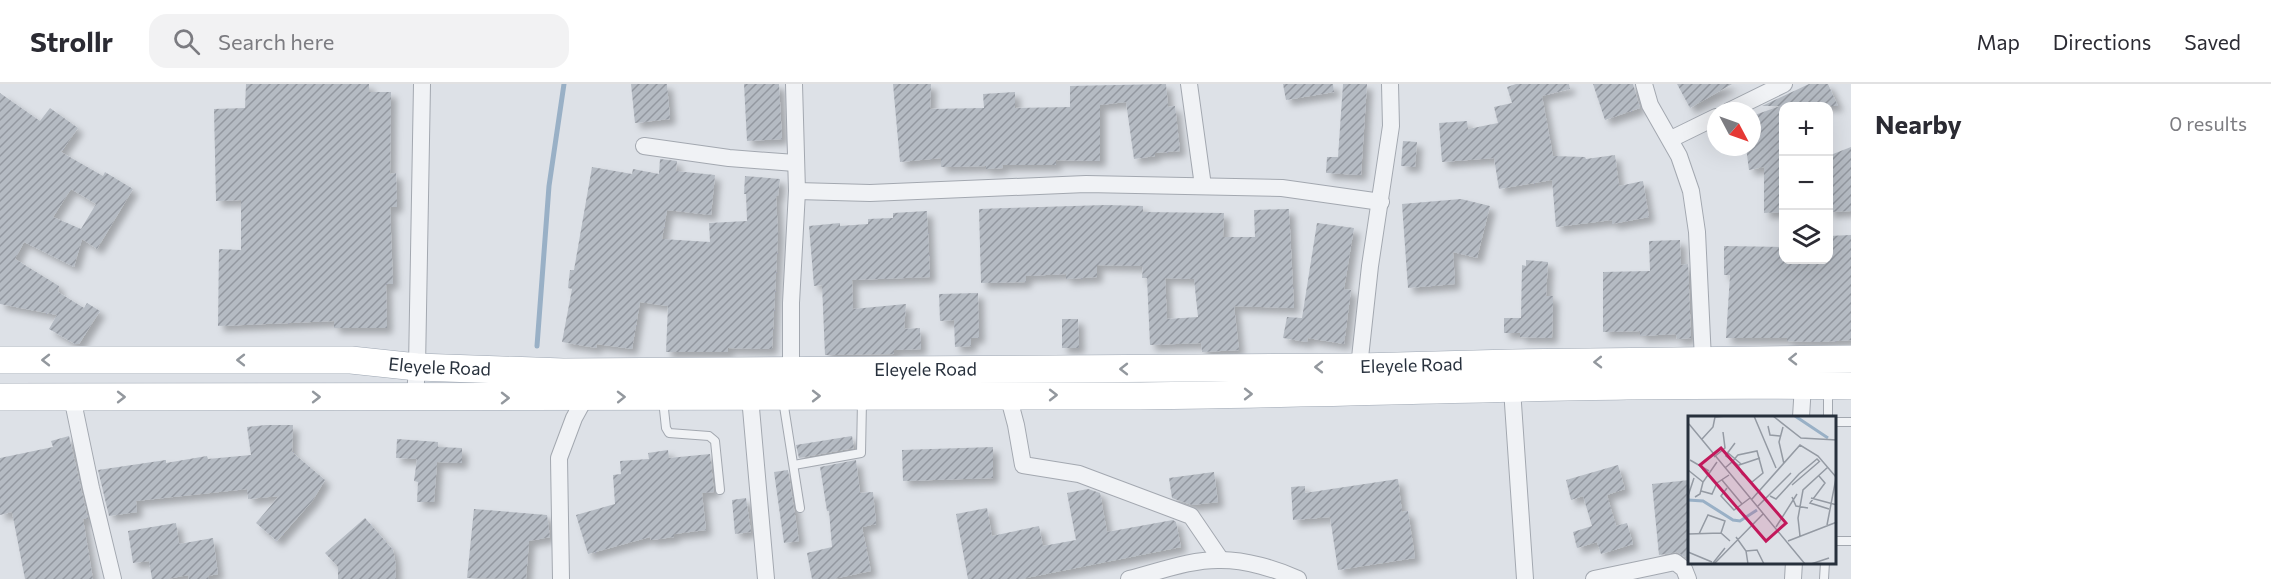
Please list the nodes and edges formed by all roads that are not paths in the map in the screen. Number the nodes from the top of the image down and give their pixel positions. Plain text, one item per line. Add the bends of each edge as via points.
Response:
1 (422, 84) edge
2 (794, 84) edge
3 (1189, 84) edge
4 (1390, 84) edge
5 (1644, 84) edge
6 (1784, 84) edge
7 (1747, 102) edge
8 (1707, 121) edge
9 (1671, 139) junction
10 (644, 146) dead end
11 (795, 163) junction
12 (1203, 186) junction
13 (797, 191) junction
14 (1381, 201) junction
15 (1851, 359) edge
16 (0, 360) edge
17 (1703, 360) junction
18 (417, 367) junction
19 (1359, 367) junction
20 (791, 369) junction
21 (1827, 386) edge
22 (570, 389) junction
23 (1512, 389) junction
24 (1008, 395) junction
25 (415, 396) junction
26 (862, 396) junction
27 (0, 397) edge
28 (72, 397) junction
29 (662, 397) junction
30 (750, 397) junction
31 (783, 397) junction
32 (1802, 416) edge
33 (1828, 416) edge
34 (794, 465) junction
35 (720, 490) dead end
36 (800, 508) dead end
37 (1221, 560) junction
38 (1794, 564) edge
39 (1825, 564) edge
40 (114, 579) edge
41 (561, 579) edge
42 (766, 579) edge
43 (1129, 579) edge
44 (1298, 579) edge
45 (1525, 579) edge
46 (1594, 579) edge
47 (1688, 579) edge
48 (1793, 579) edge
49 (1824, 579) edge

1 - 18 street
2 - 11 street
3 - 12 street
4 - 14 street via 1391,126
5 - 9 street via 1650,105
6 - 7 street
8 - 9 street
9 - 17 street via 1686,170 1697,232
10 - 11 street
11 - 13 street
12 - 13 street via 1086,184 870,194
12 - 14 street via 1282,188
13 - 20 street
14 - 19 street
15 -> 17 main road, Eleyele Road
18 -> 16 main road, Eleyele Road via 351,360
17 -> 19 main road, Eleyele Road
18 - 22 main road, Eleyele Road via 446,367
18 - 25 street
19 -> 20 main road, Eleyele Road
20 - 22 main road, Eleyele Road
21 - 23 main road, Eleyele Road
21 - 32 street
21 - 33 lane
25 -> 22 main road, Eleyele Road via 447,398
22 -> 29 main road, Eleyele Road
22 - 41 street via 574,418 559,458
24 -> 23 main road, Eleyele Road
23 - 45 street
24 - 26 main road, Eleyele Road
24 - 37 street via 1023,465 1079,474 1191,516
28 -> 25 main road, Eleyele Road
31 -> 26 main road, Eleyele Road
26 - 34 lane via 861,453
27 - 28 main road, Eleyele Road
28 - 40 street
29 - 30 main road, Eleyele Road
29 - 35 lane via 669,433 709,436 715,441
30 - 31 main road, Eleyele Road
30 - 42 street
31 - 34 lane
34 - 36 lane
37 - 43 street
37 - 44 street via 1284,572
38 - 48 street
39 - 49 lane
46 - 47 street via 1675,562

